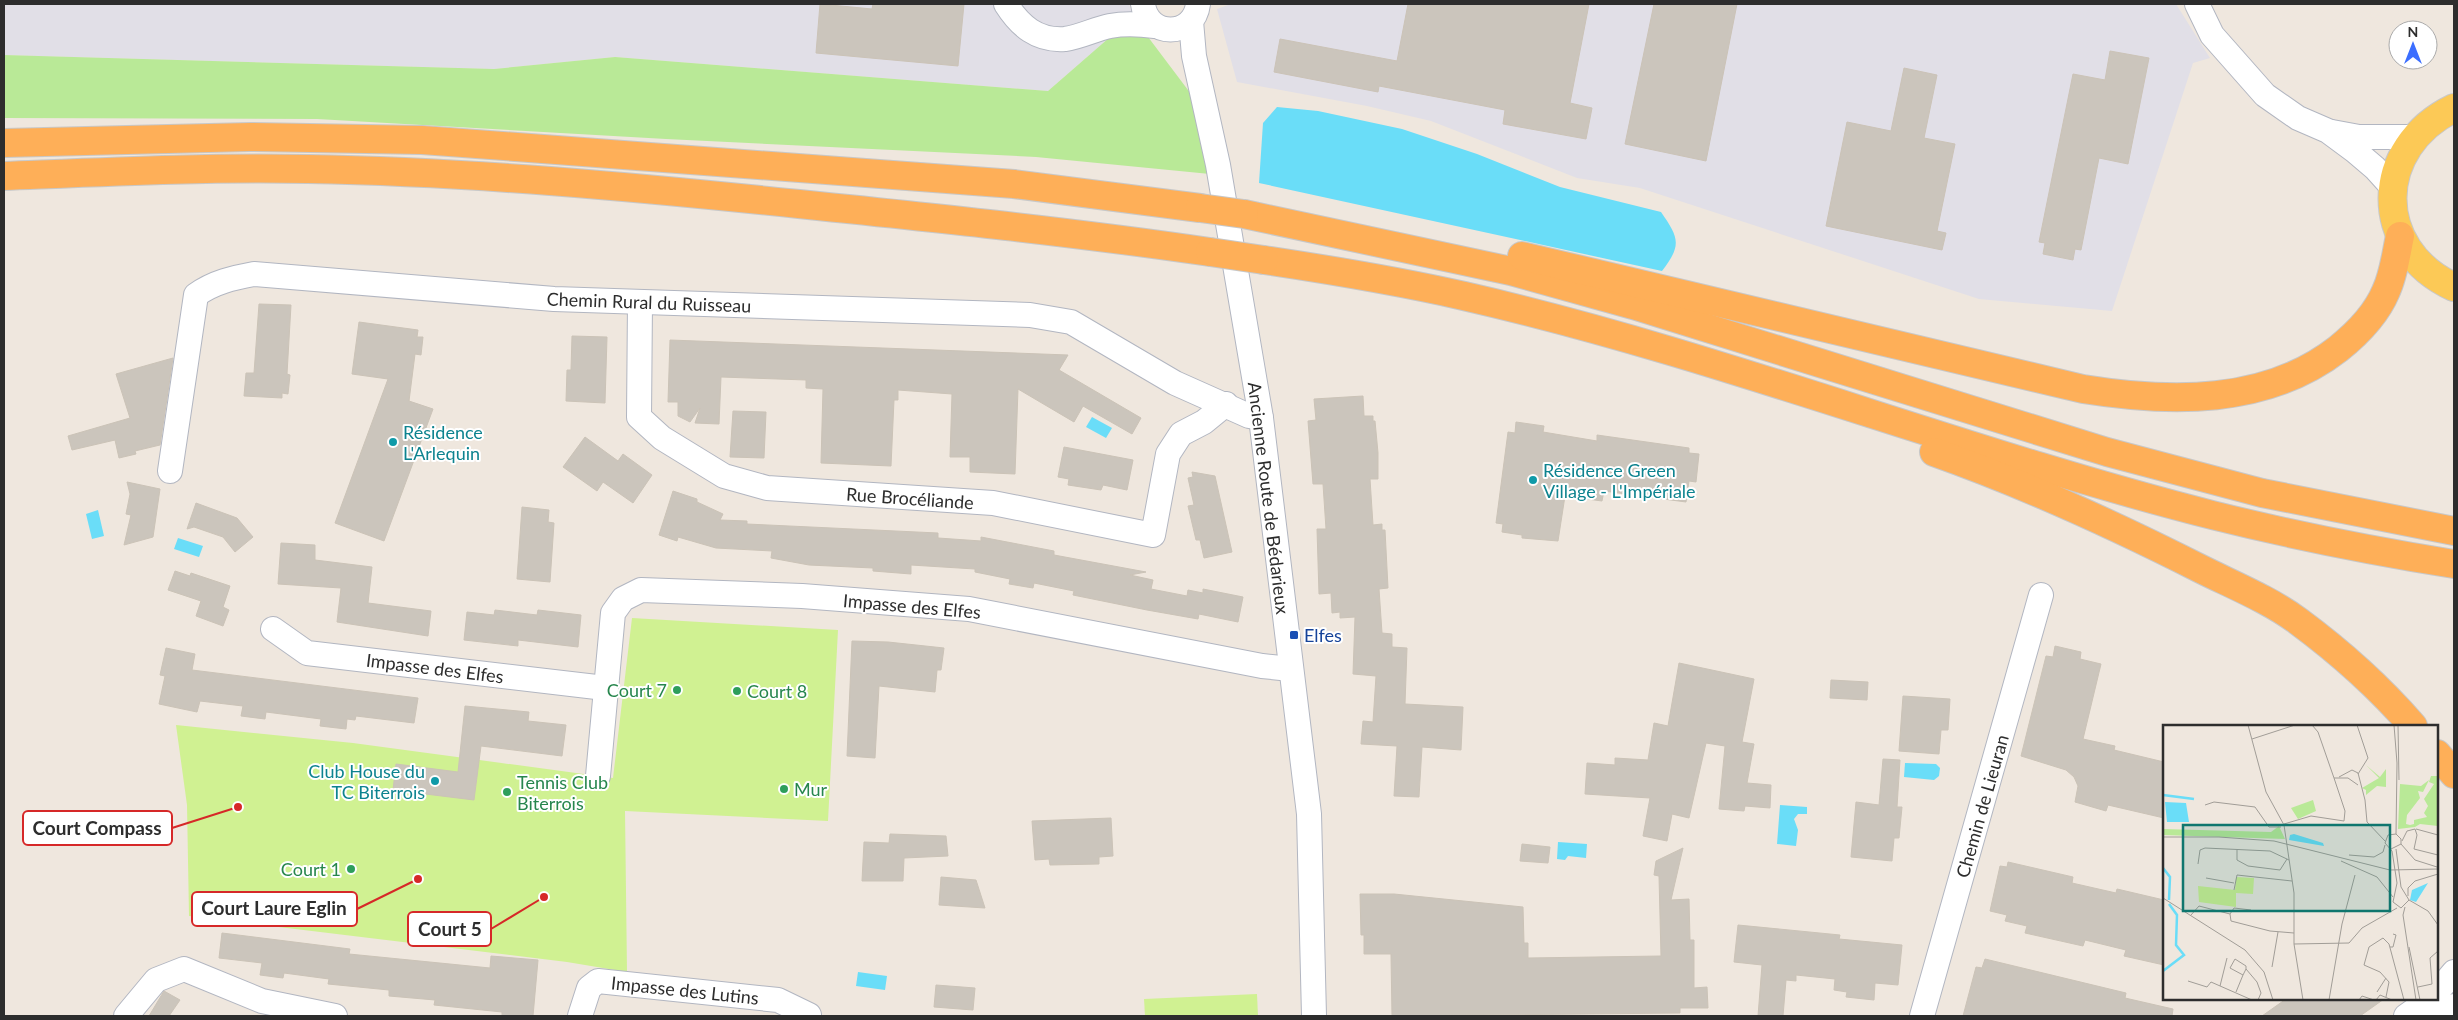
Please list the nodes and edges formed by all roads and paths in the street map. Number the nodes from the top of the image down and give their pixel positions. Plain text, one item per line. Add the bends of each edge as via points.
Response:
1 (1006, 4) edge
2 (1141, 4) edge
3 (2197, 4) edge
4 (1198, 10) edge
5 (1108, 26) junction
6 (1160, 28) junction
7 (1205, 103) junction
8 (2454, 108) edge
9 (2328, 131) junction
10 (2414, 136) junction
11 (4, 143) edge
12 (4, 176) edge
13 (2393, 188) junction
14 (1284, 221) junction
15 (2400, 236) junction
16 (2454, 287) edge
17 (640, 302) junction
18 (1781, 386) junction
19 (1226, 404) junction
20 (1261, 418) junction
21 (170, 471) dead end
22 (2454, 531) edge
23 (2454, 564) edge
24 (2041, 595) dead end
25 (273, 629) dead end
26 (1291, 669) junction
27 (604, 688) junction
28 (2412, 725) edge
29 (2438, 755) edge
30 (2454, 774) edge
31 (598, 776) dead end
32 (2454, 972) edge
33 (2438, 991) edge
34 (2429, 1000) edge
35 (2454, 1006) edge
36 (809, 1015) edge
37 (126, 1016) edge
38 (335, 1016) edge
39 (580, 1016) edge
40 (1314, 1016) edge
41 (1922, 1016) edge
42 (2406, 1016) edge
43 (2436, 1016) edge

1 - 5 street via 1020,25 1046,38 1066,39
2 - 5 street
2 - 6 street, Ancienne Route de Bédarieux via 1148,20
3 - 9 street via 2212,35 2265,95 2298,118
4 - 6 street via 1179,29
4 - 7 street, Ancienne Route de Bédarieux via 1194,56
5 - 6 street via 1134,23
6 - 7 street, Ancienne Route de Bédarieux via 1186,58
7 - 20 street, Ancienne Route de Bédarieux
8 - 10 main road via 2435,117
9 - 10 street via 2359,137
9 - 13 street via 2376,168
10 - 13 main road via 2400,160
11 - 14 highway, bridge via 250,137 422,140 1014,184
12 - 18 highway, bridge via 306,169 472,175 640,188 1002,225 1264,260 1463,296 1602,332
13 - 15 main road
14 - 15 highway via 1396,226 1921,352 2084,389 2138,397 2217,396 2243,392 2270,385 2322,361 2370,320 2386,292
14 - 22 highway via 1511,271 1633,305 2201,478 2330,508
15 - 16 main road via 2415,260 2437,279
17 - 19 street, Chemin Rural du Ruisseau via 1030,315 1071,322 1175,383
17 - 19 street, Rue Brocéliande via 640,417 662,438 724,476 767,488 993,503 1153,535 1168,454 1181,434 1204,422
17 - 21 street, Chemin Rural du Ruisseau via 554,299 254,274 229,279 196,295
18 - 23 highway via 2212,515 2303,536
18 - 28 highway via 1848,419 2048,496 2241,588 2304,626 2355,667
19 - 20 street, Chemin Rural du Ruisseau via 1248,416
20 - 26 street, Ancienne Route de Bédarieux
24 - 41 street, Chemin de Lieuran
25 - 27 street, Impasse des Elfes via 307,653
26 - 27 street, Impasse des Elfes via 969,609 802,596 640,590 623,599 613,613
26 - 40 street, Ancienne Route de Bédarieux via 1309,814
27 - 31 street, Impasse des Elfes
29 - 30 highway
32 - 33 street
34 - 42 street
35 - 43 street
36 - 39 street, Impasse des Lutins via 778,1000 598,982 589,988
37 - 38 street via 156,980 184,969 262,1001

